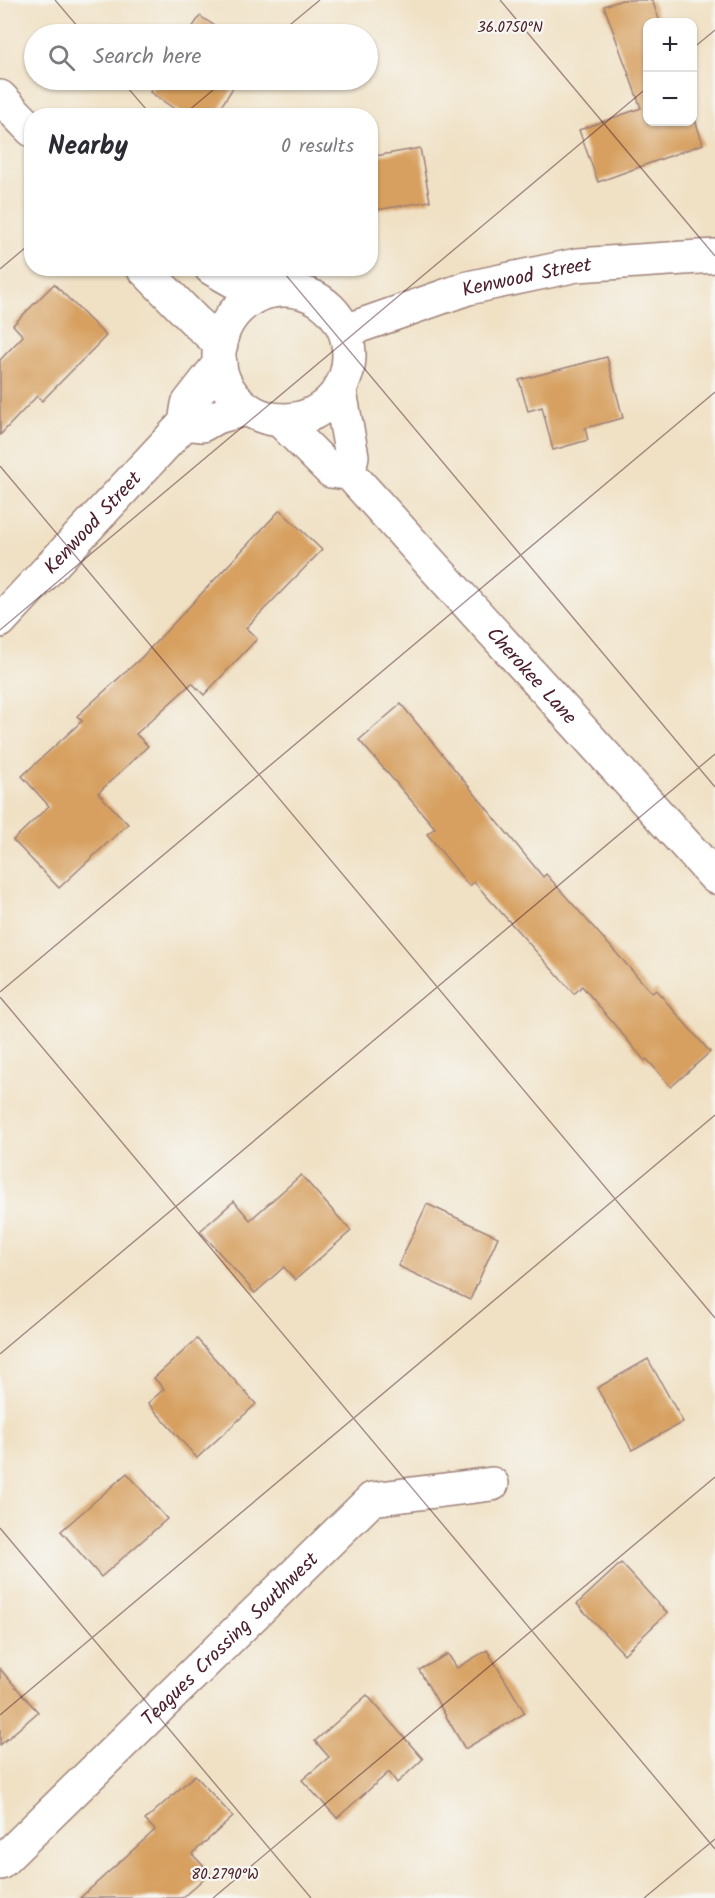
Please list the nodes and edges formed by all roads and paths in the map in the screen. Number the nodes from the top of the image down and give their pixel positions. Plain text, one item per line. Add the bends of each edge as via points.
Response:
1 (0, 97) edge
2 (24, 122) edge
3 (715, 256) edge
4 (151, 276) edge
5 (225, 276) edge
6 (272, 291) junction
7 (345, 331) junction
8 (221, 353) junction
9 (340, 392) junction
10 (246, 409) junction
11 (280, 420) junction
12 (185, 423) junction
13 (349, 473) junction
14 (0, 621) edge
15 (715, 877) edge
16 (492, 1484) dead end
17 (0, 1863) edge

1 - 2 street
3 - 7 street, Kenwood Street via 577,265 468,288
4 - 8 street
5 - 6 street
6 - 7 street via 295,290 316,298 333,312
6 - 8 street via 252,298 234,313 223,332
7 - 9 street via 350,351 348,372
8 - 10 street via 222,375
8 - 12 street, Kenwood Street via 188,404
9 - 11 street via 307,417
9 - 13 street via 352,456
10 - 11 street
10 - 12 street via 202,425
11 - 13 street, Cherokee Lane via 331,471
12 - 14 street, Kenwood Street
13 - 15 street, Cherokee Lane
16 - 17 street, Teagues Crossing Southwest via 372,1499

